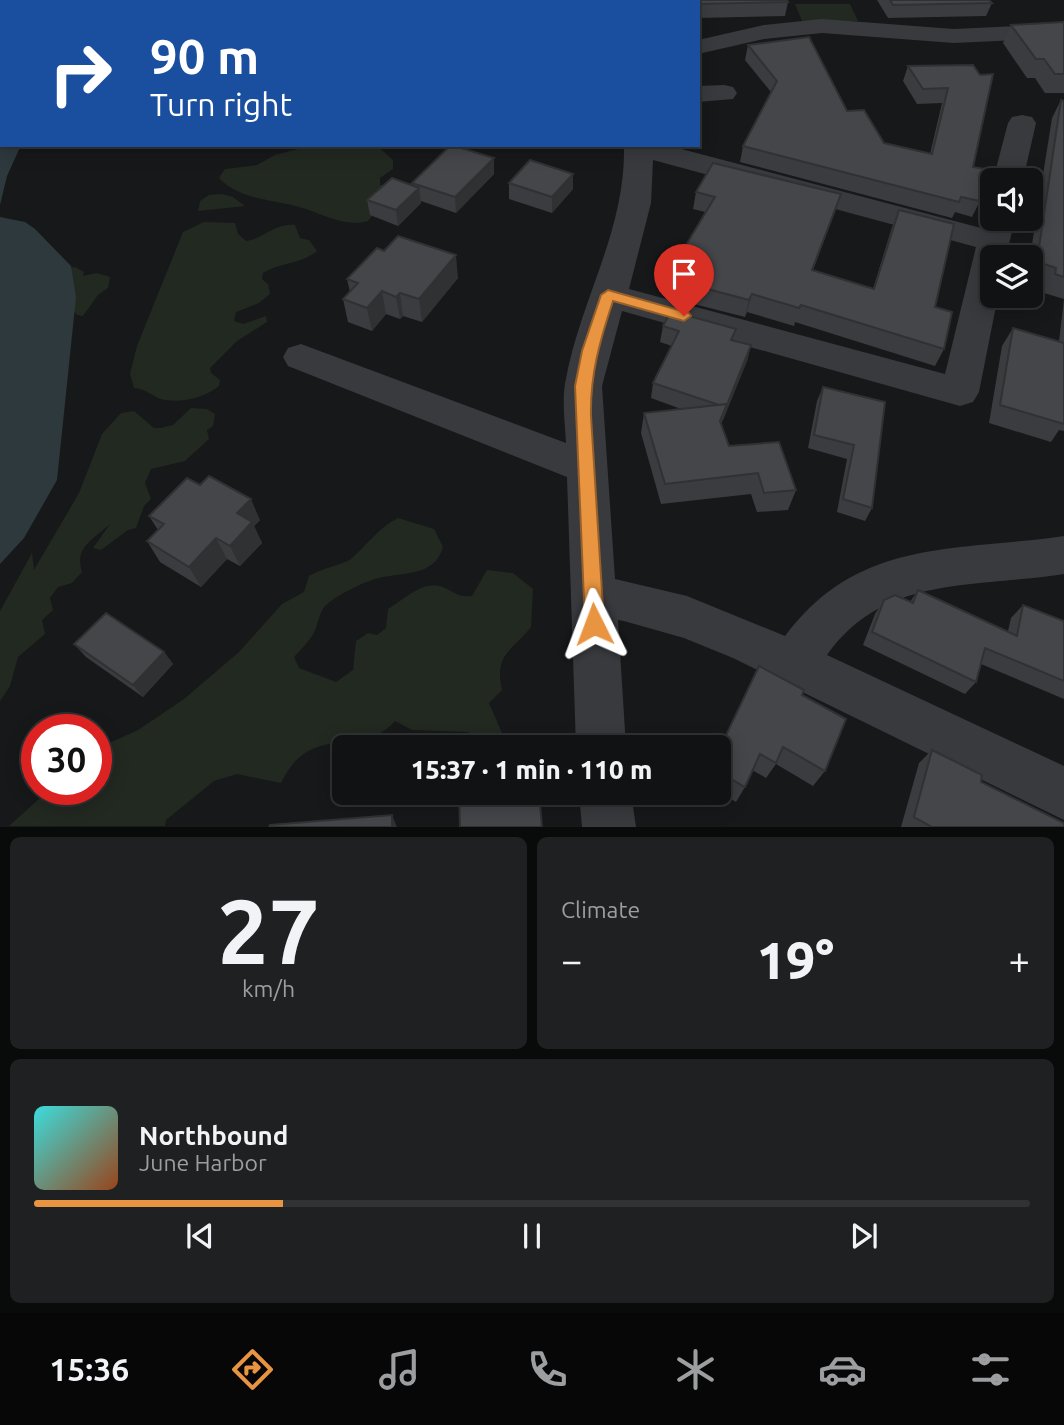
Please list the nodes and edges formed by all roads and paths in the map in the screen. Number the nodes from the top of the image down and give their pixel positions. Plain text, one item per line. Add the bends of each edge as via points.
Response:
1 (1064, 31) edge
2 (700, 47) edge
3 (1022, 122) dead end
4 (639, 147) edge
5 (643, 147) edge
6 (1011, 168) edge
7 (980, 226) edge
8 (996, 231) edge
9 (608, 295) junction
10 (301, 357) dead end
11 (585, 467) junction
12 (1064, 555) edge
13 (593, 597) junction
14 (793, 664) junction
15 (600, 735) edge
16 (1064, 794) edge
17 (606, 805) edge
18 (609, 827) edge

1 - 2 street via 954,36 822,26 764,32
3 - 6 street
4 - 9 street via 640,188
5 - 7 street
8 - 9 street via 960,392
9 - 11 street via 583,386
10 - 11 street
11 - 13 street
12 - 14 street via 923,572 886,581 832,613
13 - 14 street via 628,598 656,606
13 - 15 street
14 - 16 street
17 - 18 street

